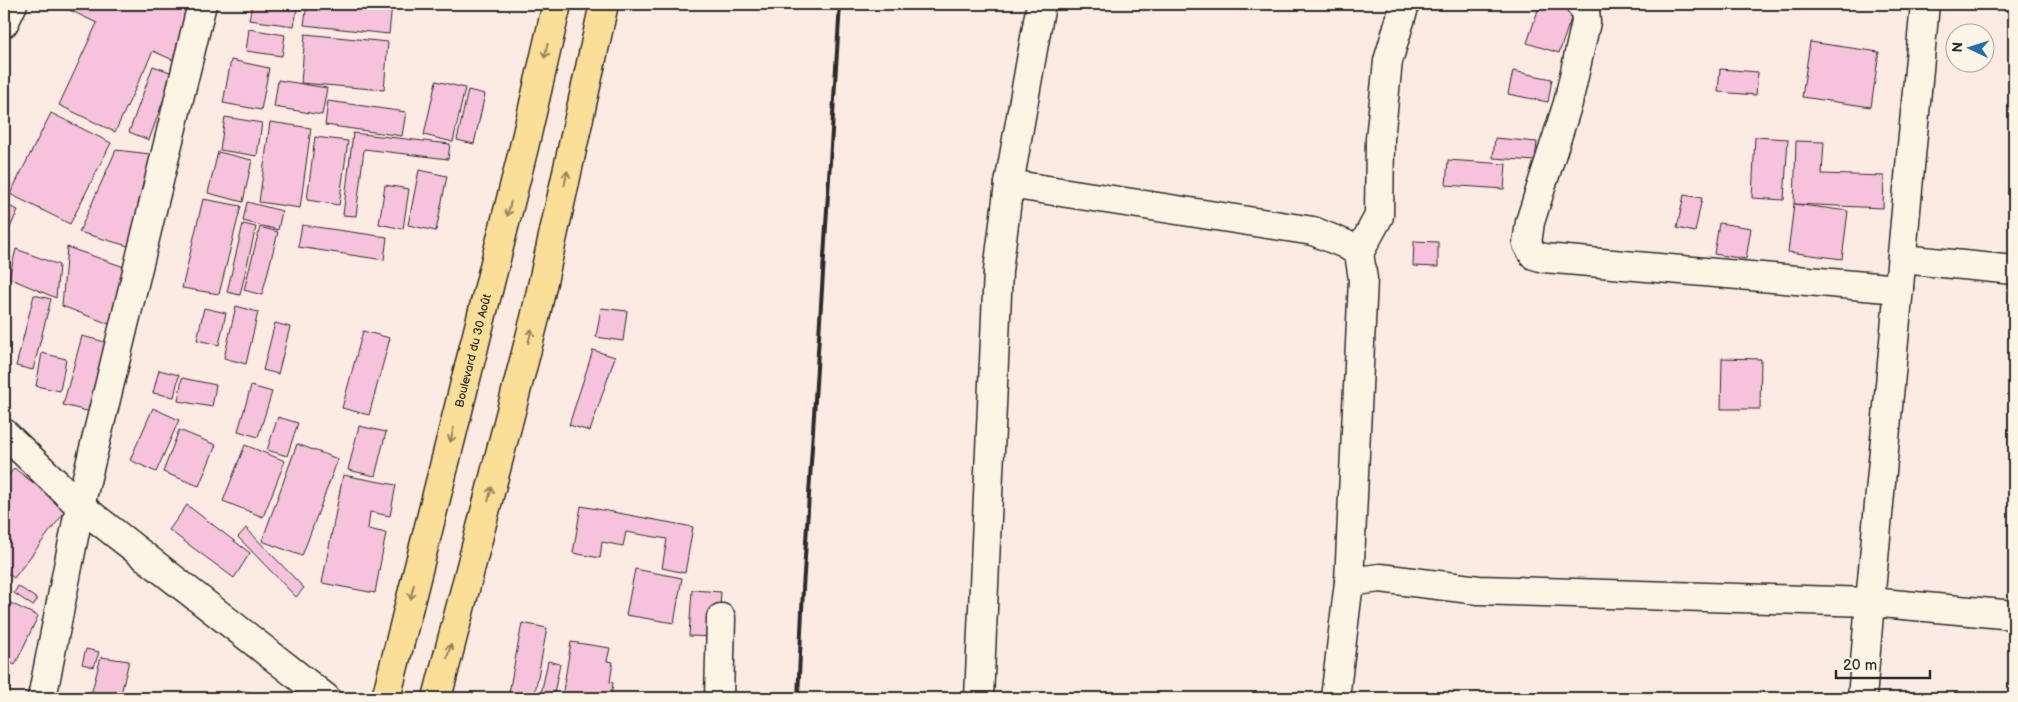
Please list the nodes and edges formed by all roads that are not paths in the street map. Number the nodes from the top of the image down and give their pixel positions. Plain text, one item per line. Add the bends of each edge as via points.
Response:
1 (13, 4) edge
2 (202, 4) edge
3 (557, 4) edge
4 (604, 4) edge
5 (1041, 4) edge
6 (1405, 4) edge
7 (1580, 4) edge
8 (1926, 4) edge
9 (4, 23) edge
10 (1008, 184) junction
11 (1360, 253) junction
12 (1902, 259) junction
13 (2014, 270) edge
14 (1899, 289) junction
15 (4, 433) edge
16 (80, 506) junction
17 (1349, 582) junction
18 (1870, 602) junction
19 (2014, 614) edge
20 (721, 618) dead end
21 (42, 698) edge
22 (326, 698) edge
23 (386, 698) edge
24 (437, 698) edge
25 (719, 698) edge
26 (979, 698) edge
27 (1335, 698) edge
28 (1862, 698) edge

1 - 9 street
2 - 16 street
3 -> 23 highway, Boulevard du 30 Août via 522,157
24 -> 4 highway via 535,318
5 - 10 street
6 - 11 street via 1388,61 1380,139 1379,216
7 - 14 street via 1585,9 1586,22 1568,103 1530,222 1527,244 1534,255
8 - 12 street
10 - 11 street via 1313,231
10 - 26 street via 998,270
11 - 17 street via 1363,279
12 - 13 street
12 - 14 street
14 - 18 street
15 - 16 street
16 - 21 street
16 - 22 street
17 - 18 street via 1380,578 1479,590
17 - 27 street
18 - 19 street
18 - 28 street
20 - 25 street

